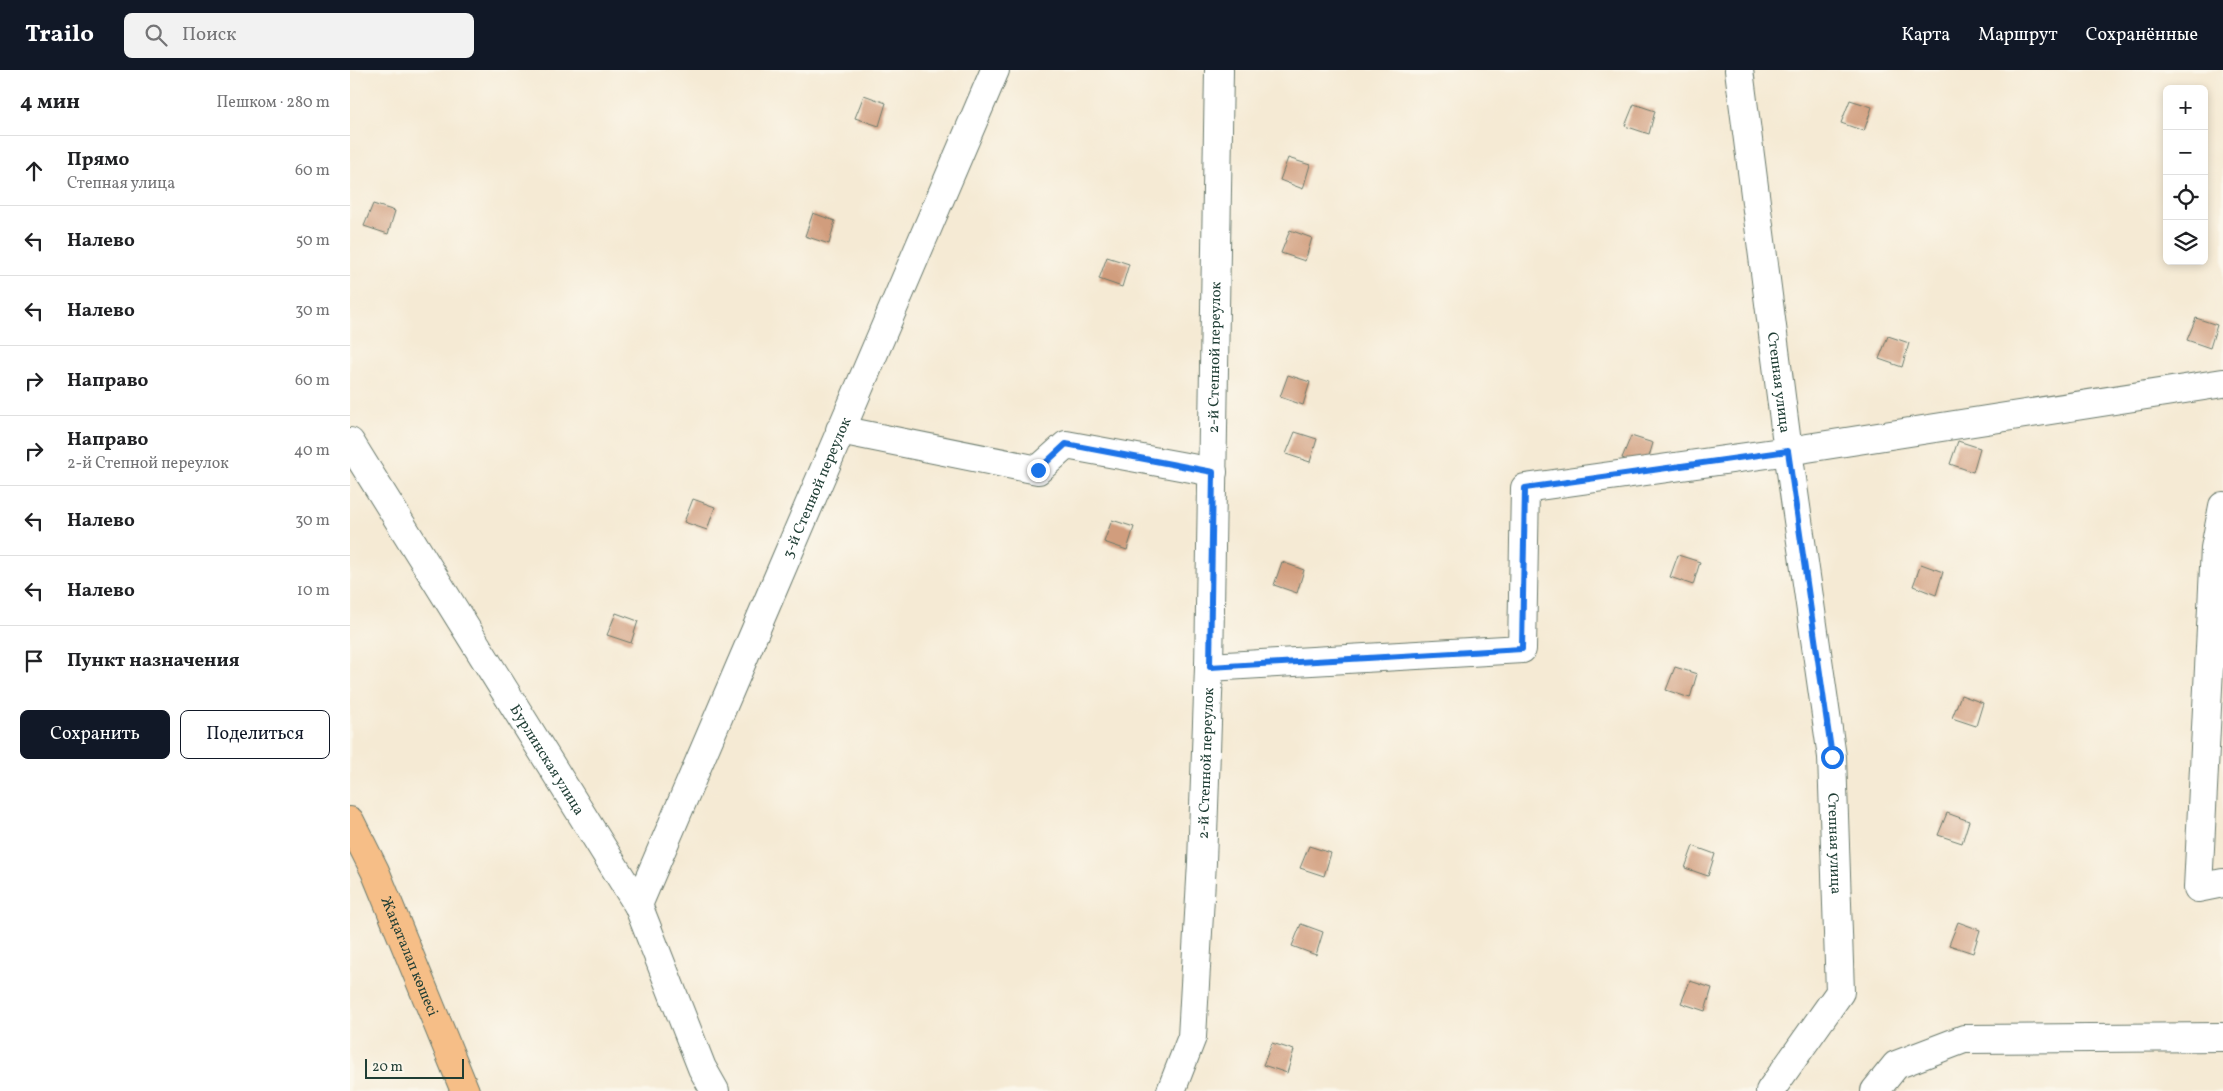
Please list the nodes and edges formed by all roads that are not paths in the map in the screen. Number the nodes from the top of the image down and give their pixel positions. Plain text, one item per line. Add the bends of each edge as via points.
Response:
1 (995, 70) edge
2 (1219, 70) edge
3 (1739, 70) edge
4 (2223, 383) edge
5 (840, 430) junction
6 (350, 442) edge
7 (1788, 451) junction
8 (1213, 472) junction
9 (2223, 506) edge
10 (1210, 667) junction
11 (350, 821) edge
12 (2210, 886) edge
13 (638, 905) junction
14 (2223, 1037) edge
15 (465, 1091) edge
16 (715, 1091) edge
17 (1171, 1091) edge
18 (1770, 1091) edge
19 (1875, 1091) edge

1 - 5 street, 3-й Степной переулок
2 - 8 street, 2-й Степной переулок
3 - 7 street, Степная улица
4 - 7 street
5 - 8 street via 1038,470 1066,444
5 - 13 street, 3-й Степной переулок
6 - 13 street, Бурлинская улица
7 - 10 street via 1525,488 1522,649
7 - 18 street, Степная улица via 1832,757 1840,992
8 - 10 street, 2-й Степной переулок
9 - 12 street via 2215,548
10 - 17 street, 2-й Степной переулок via 1192,1037
11 - 15 main road, Жаңаталап көшесі via 375,871
13 - 16 street, Бурлинская улица via 702,1068
14 - 19 street via 1964,1039 1896,1065

